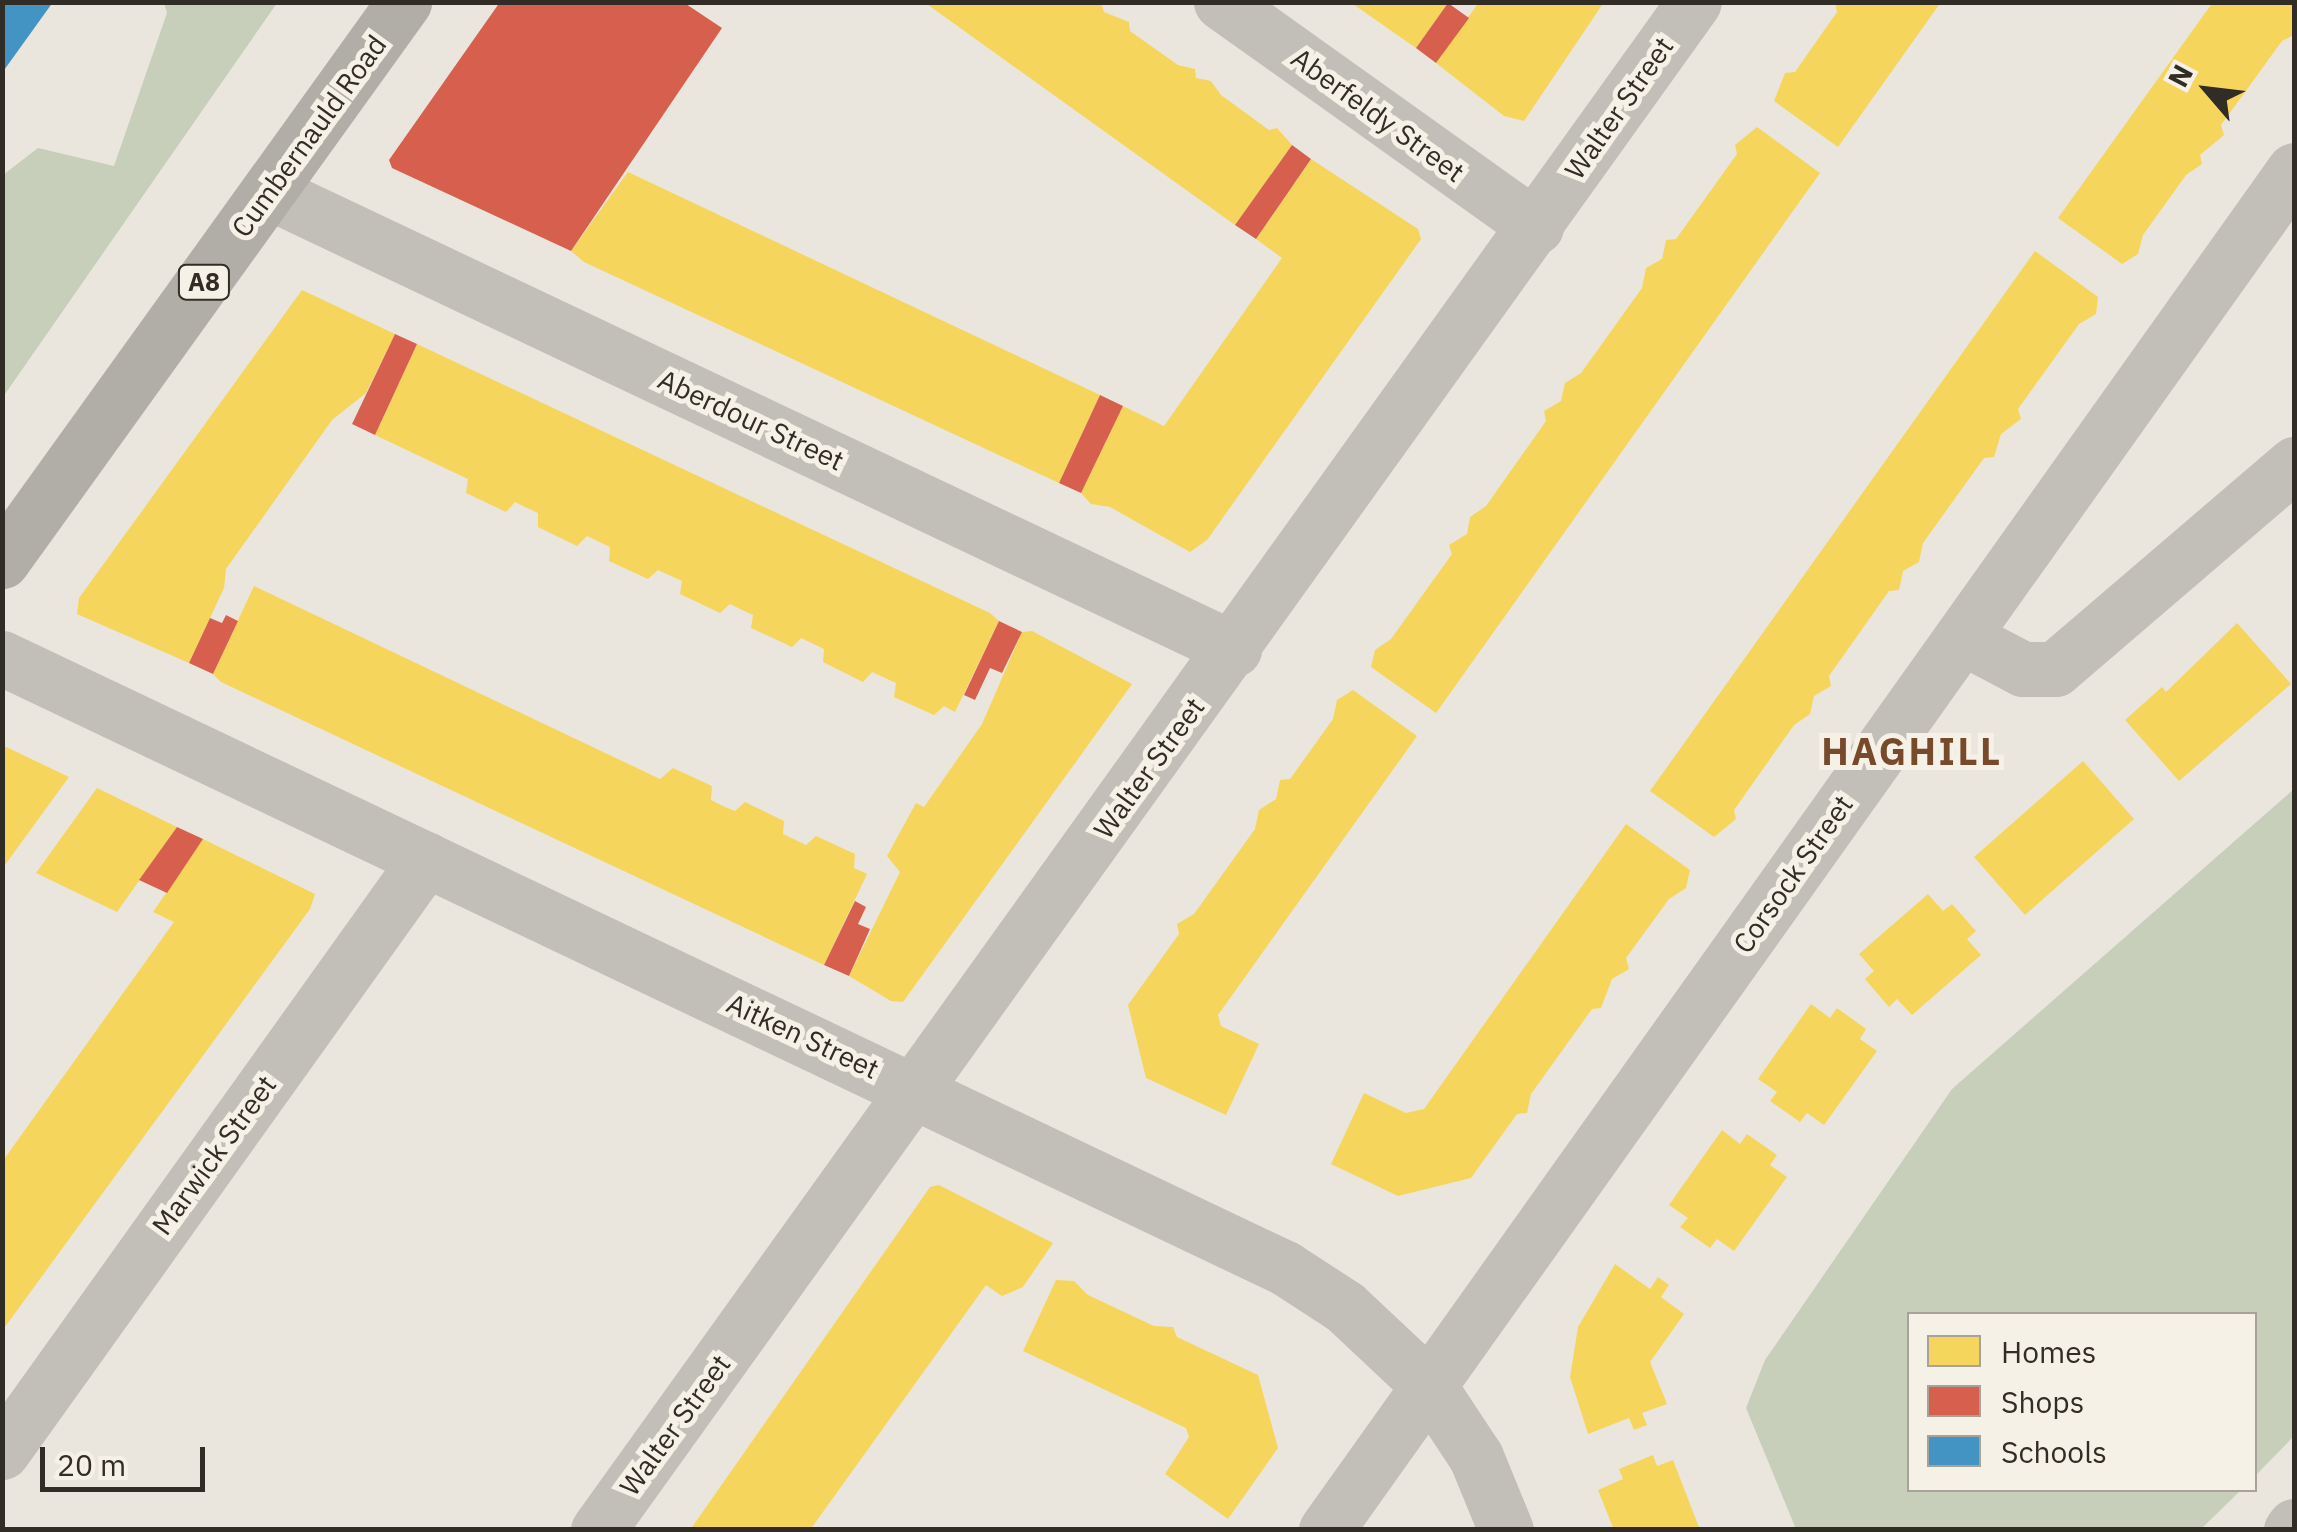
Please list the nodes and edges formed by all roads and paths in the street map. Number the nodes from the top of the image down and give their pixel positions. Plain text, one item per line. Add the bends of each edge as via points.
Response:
1 (404, 2) edge
2 (1221, 2) edge
3 (1694, 2) edge
4 (2294, 170) edge
5 (269, 192) junction
6 (1536, 227) junction
7 (2294, 464) edge
8 (2, 561) edge
9 (1962, 637) junction
10 (1234, 649) junction
11 (2, 658) edge
12 (426, 859) junction
13 (918, 1090) junction
14 (1429, 1386) junction
15 (2, 1452) edge
16 (598, 1530) edge
17 (1326, 1530) edge
18 (1506, 1530) edge

1 - 5 main road, Cumbernauld Road / A8
2 - 6 street, Aberfeldy Street
3 - 6 street, Walter Street
4 - 9 street, Corsock Street
5 - 8 main road, Cumbernauld Road / A8
5 - 10 street, Aberdour Street
6 - 10 street, Walter Street
7 - 9 street via 2055,669 2023,668
9 - 14 street, Corsock Street
10 - 13 street, Walter Street
11 - 12 street, Aitken Street
12 - 13 street, Aitken Street
12 - 15 street, Marwick Street
13 - 14 street, Aitken Street via 1285,1268 1345,1306
13 - 16 street, Walter Street
14 - 17 street, Corsock Street
14 - 18 street, Aitken Street via 1476,1458

